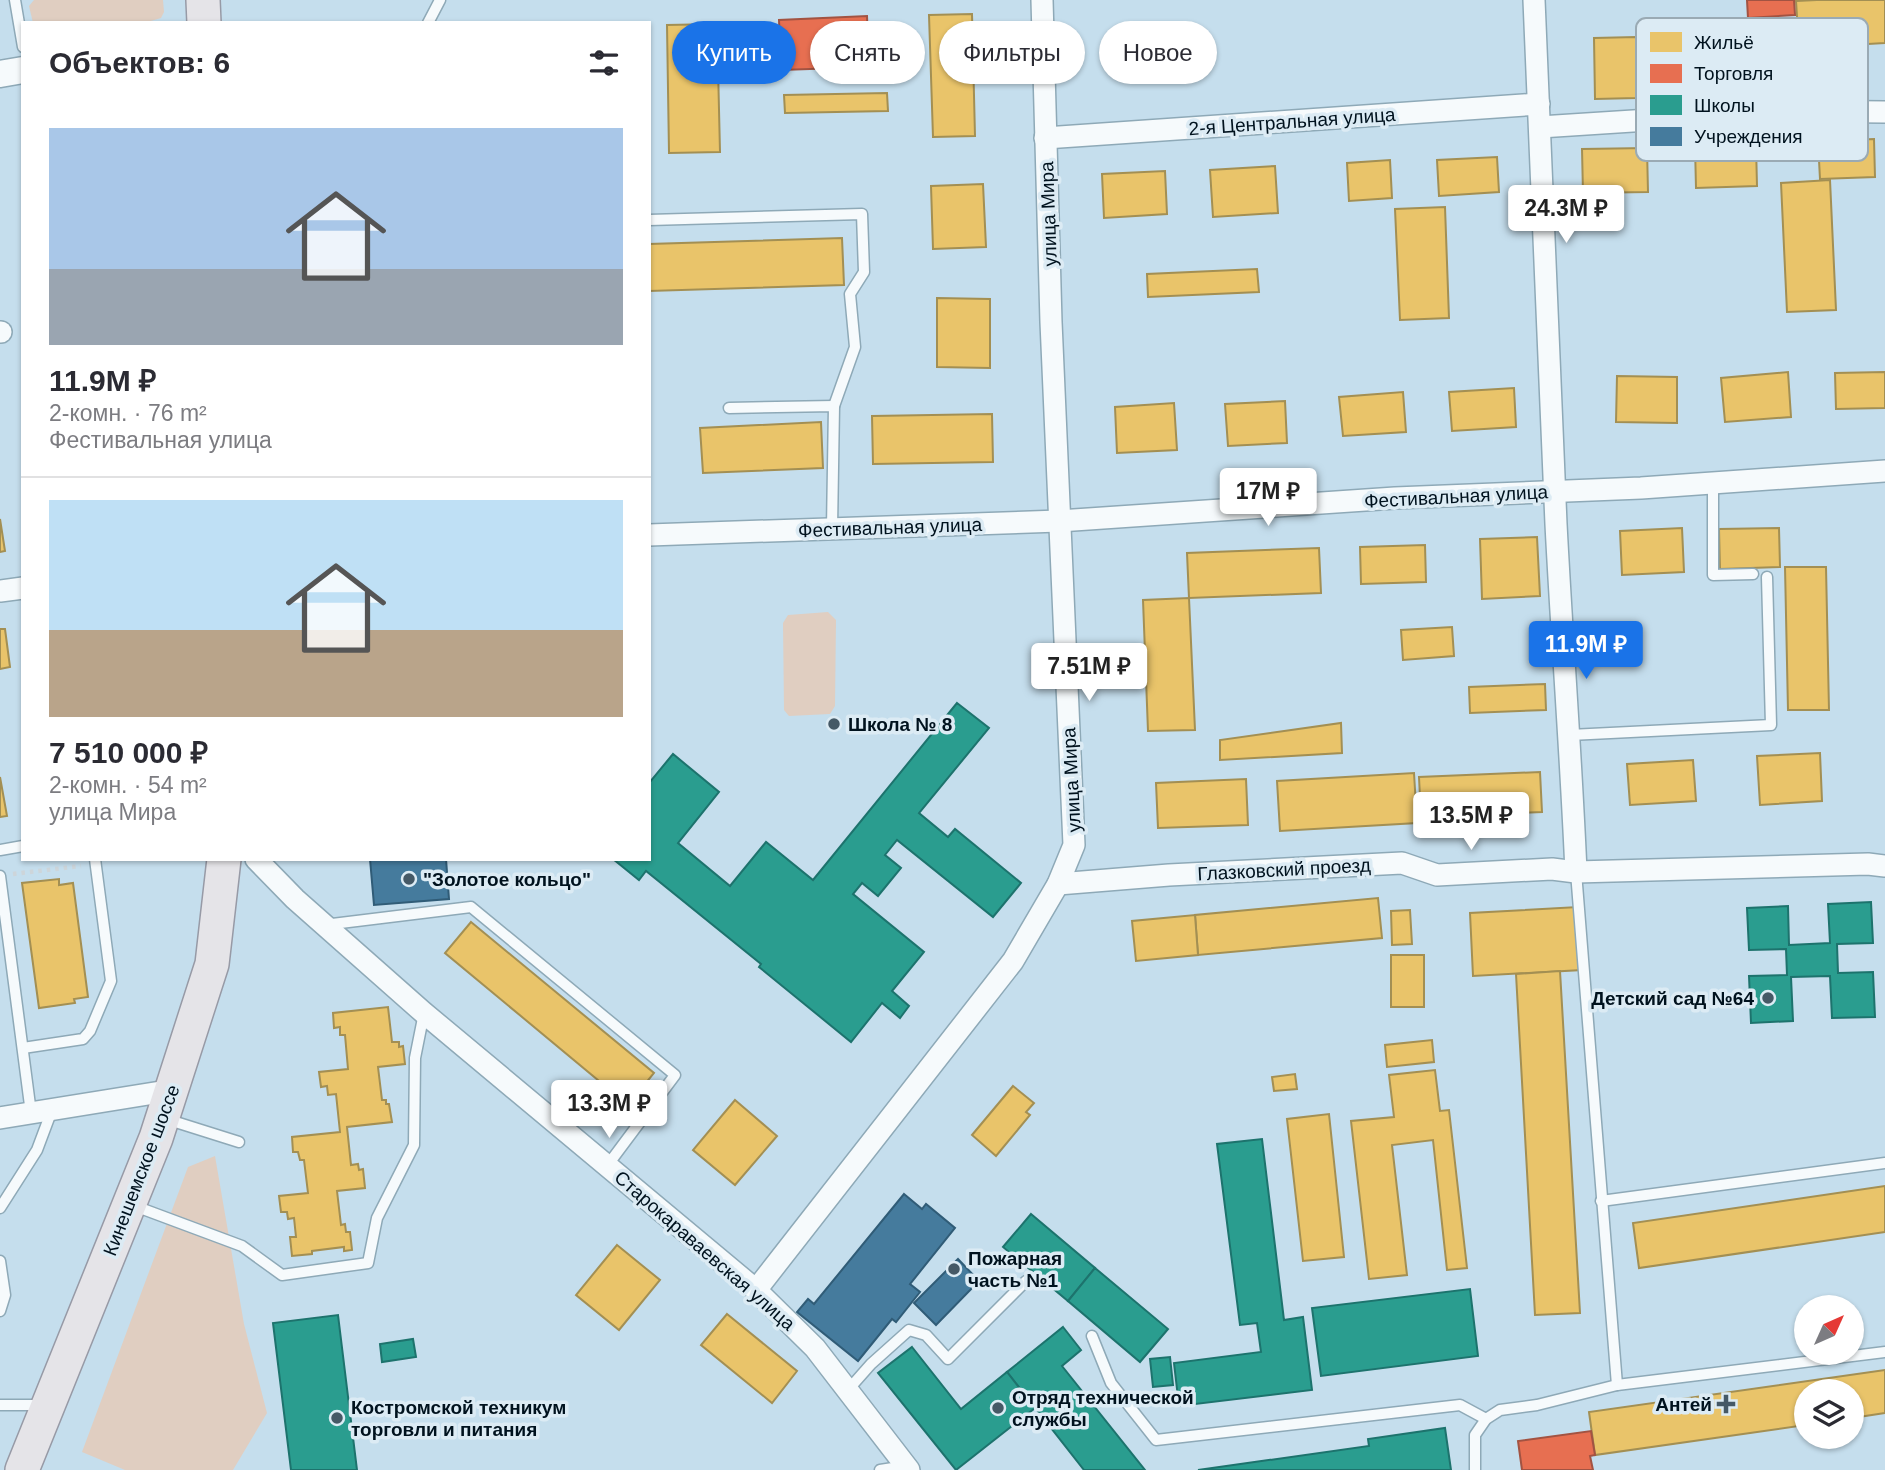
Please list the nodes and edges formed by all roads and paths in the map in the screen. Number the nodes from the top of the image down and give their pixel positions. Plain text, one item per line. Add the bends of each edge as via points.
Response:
1 (15, 0) edge
2 (203, 0) edge
3 (440, 0) edge
4 (1042, 0) edge
5 (1534, 0) edge
6 (434, 17) edge
7 (204, 21) edge
8 (21, 35) edge
9 (21, 70) edge
10 (0, 74) edge
11 (1539, 104) junction
12 (1636, 121) edge
13 (1540, 127) junction
14 (1045, 138) junction
15 (651, 220) edge
16 (834, 406) junction
17 (729, 408) dead end
18 (1885, 471) edge
19 (1713, 483) junction
20 (1555, 492) junction
21 (1059, 521) junction
22 (832, 528) junction
23 (651, 535) edge
24 (1753, 574) dead end
25 (1767, 577) dead end
26 (21, 588) edge
27 (0, 592) edge
28 (1570, 735) junction
29 (21, 846) edge
30 (0, 850) edge
31 (224, 861) edge
32 (258, 861) edge
33 (95, 862) edge
34 (1885, 866) edge
35 (1576, 872) junction
36 (0, 876) edge
37 (1058, 884) junction
38 (324, 925) junction
39 (424, 1013) junction
40 (23, 1048) junction
41 (168, 1104) junction
42 (42, 1111) junction
43 (0, 1118) edge
44 (239, 1142) dead end
45 (1885, 1163) edge
46 (607, 1166) junction
47 (1601, 1201) junction
48 (129, 1203) junction
49 (0, 1208) edge
50 (0, 1261) edge
51 (1026, 1282) dead end
52 (756, 1290) junction
53 (0, 1311) edge
54 (1091, 1336) dead end
55 (1885, 1352) edge
56 (1617, 1385) junction
57 (848, 1390) junction
58 (0, 1405) edge
59 (47, 1405) junction
60 (1486, 1419) junction
61 (907, 1468) edge
62 (22, 1470) edge
63 (880, 1470) edge
64 (1475, 1470) edge

1 - 8 lane
2 - 7 main road
3 - 6 lane
4 - 14 street, улица Мира
5 - 11 street
9 - 10 street
11 - 13 street
11 - 14 street, 2-я Центральная улица
12 - 13 street
13 - 20 street
14 - 21 street, улица Мира
15 - 16 lane via 862,214 864,271 850,294 855,347
16 - 17 lane
16 - 22 lane
18 - 19 street, Фестивальная улица
19 - 20 street, Фестивальная улица
19 - 24 lane via 1713,575
20 - 21 street, Фестивальная улица
20 - 28 street
21 - 22 street, Фестивальная улица
21 - 37 street, улица Мира via 1074,845
22 - 23 street, Фестивальная улица
25 - 28 lane via 1771,725
26 - 27 street
28 - 35 street
29 - 30 lane
31 - 41 main road, Кинешемское шоссе via 212,964
32 - 38 street, Старокараваевская улица
33 - 36 path
33 - 40 lane via 111,981 83,1039
34 - 35 street, Глазковский проезд
35 - 37 street, Глазковский проезд via 1552,869 1437,875 1402,863
35 - 47 lane
36 - 40 lane
37 - 52 street, улица Мира via 1013,961
38 - 39 street, Старокараваевская улица
38 - 46 lane via 471,907 675,1075
39 - 46 street, Старокараваевская улица
39 - 48 lane via 415,1058 414,1144 377,1218 368,1263 282,1275 242,1246
40 - 42 lane
41 - 42 street
41 - 44 lane
41 - 48 main road, Кинешемское шоссе
42 - 43 street
42 - 49 lane via 37,1150
45 - 47 lane
46 - 52 street, Старокараваевская улица
47 - 56 lane
48 - 59 main road, Кинешемское шоссе
50 - 53 lane via 5,1295
51 - 57 lane via 948,1359 926,1335 909,1329
52 - 57 street, Старокараваевская улица via 815,1348
54 - 60 lane via 1111,1382 1156,1440 1460,1405
55 - 56 lane
56 - 60 lane via 1500,1410
57 - 61 street, Старокараваевская улица
58 - 59 lane
59 - 62 main road, Кинешемское шоссе
60 - 64 lane via 1475,1435
61 - 63 lane

